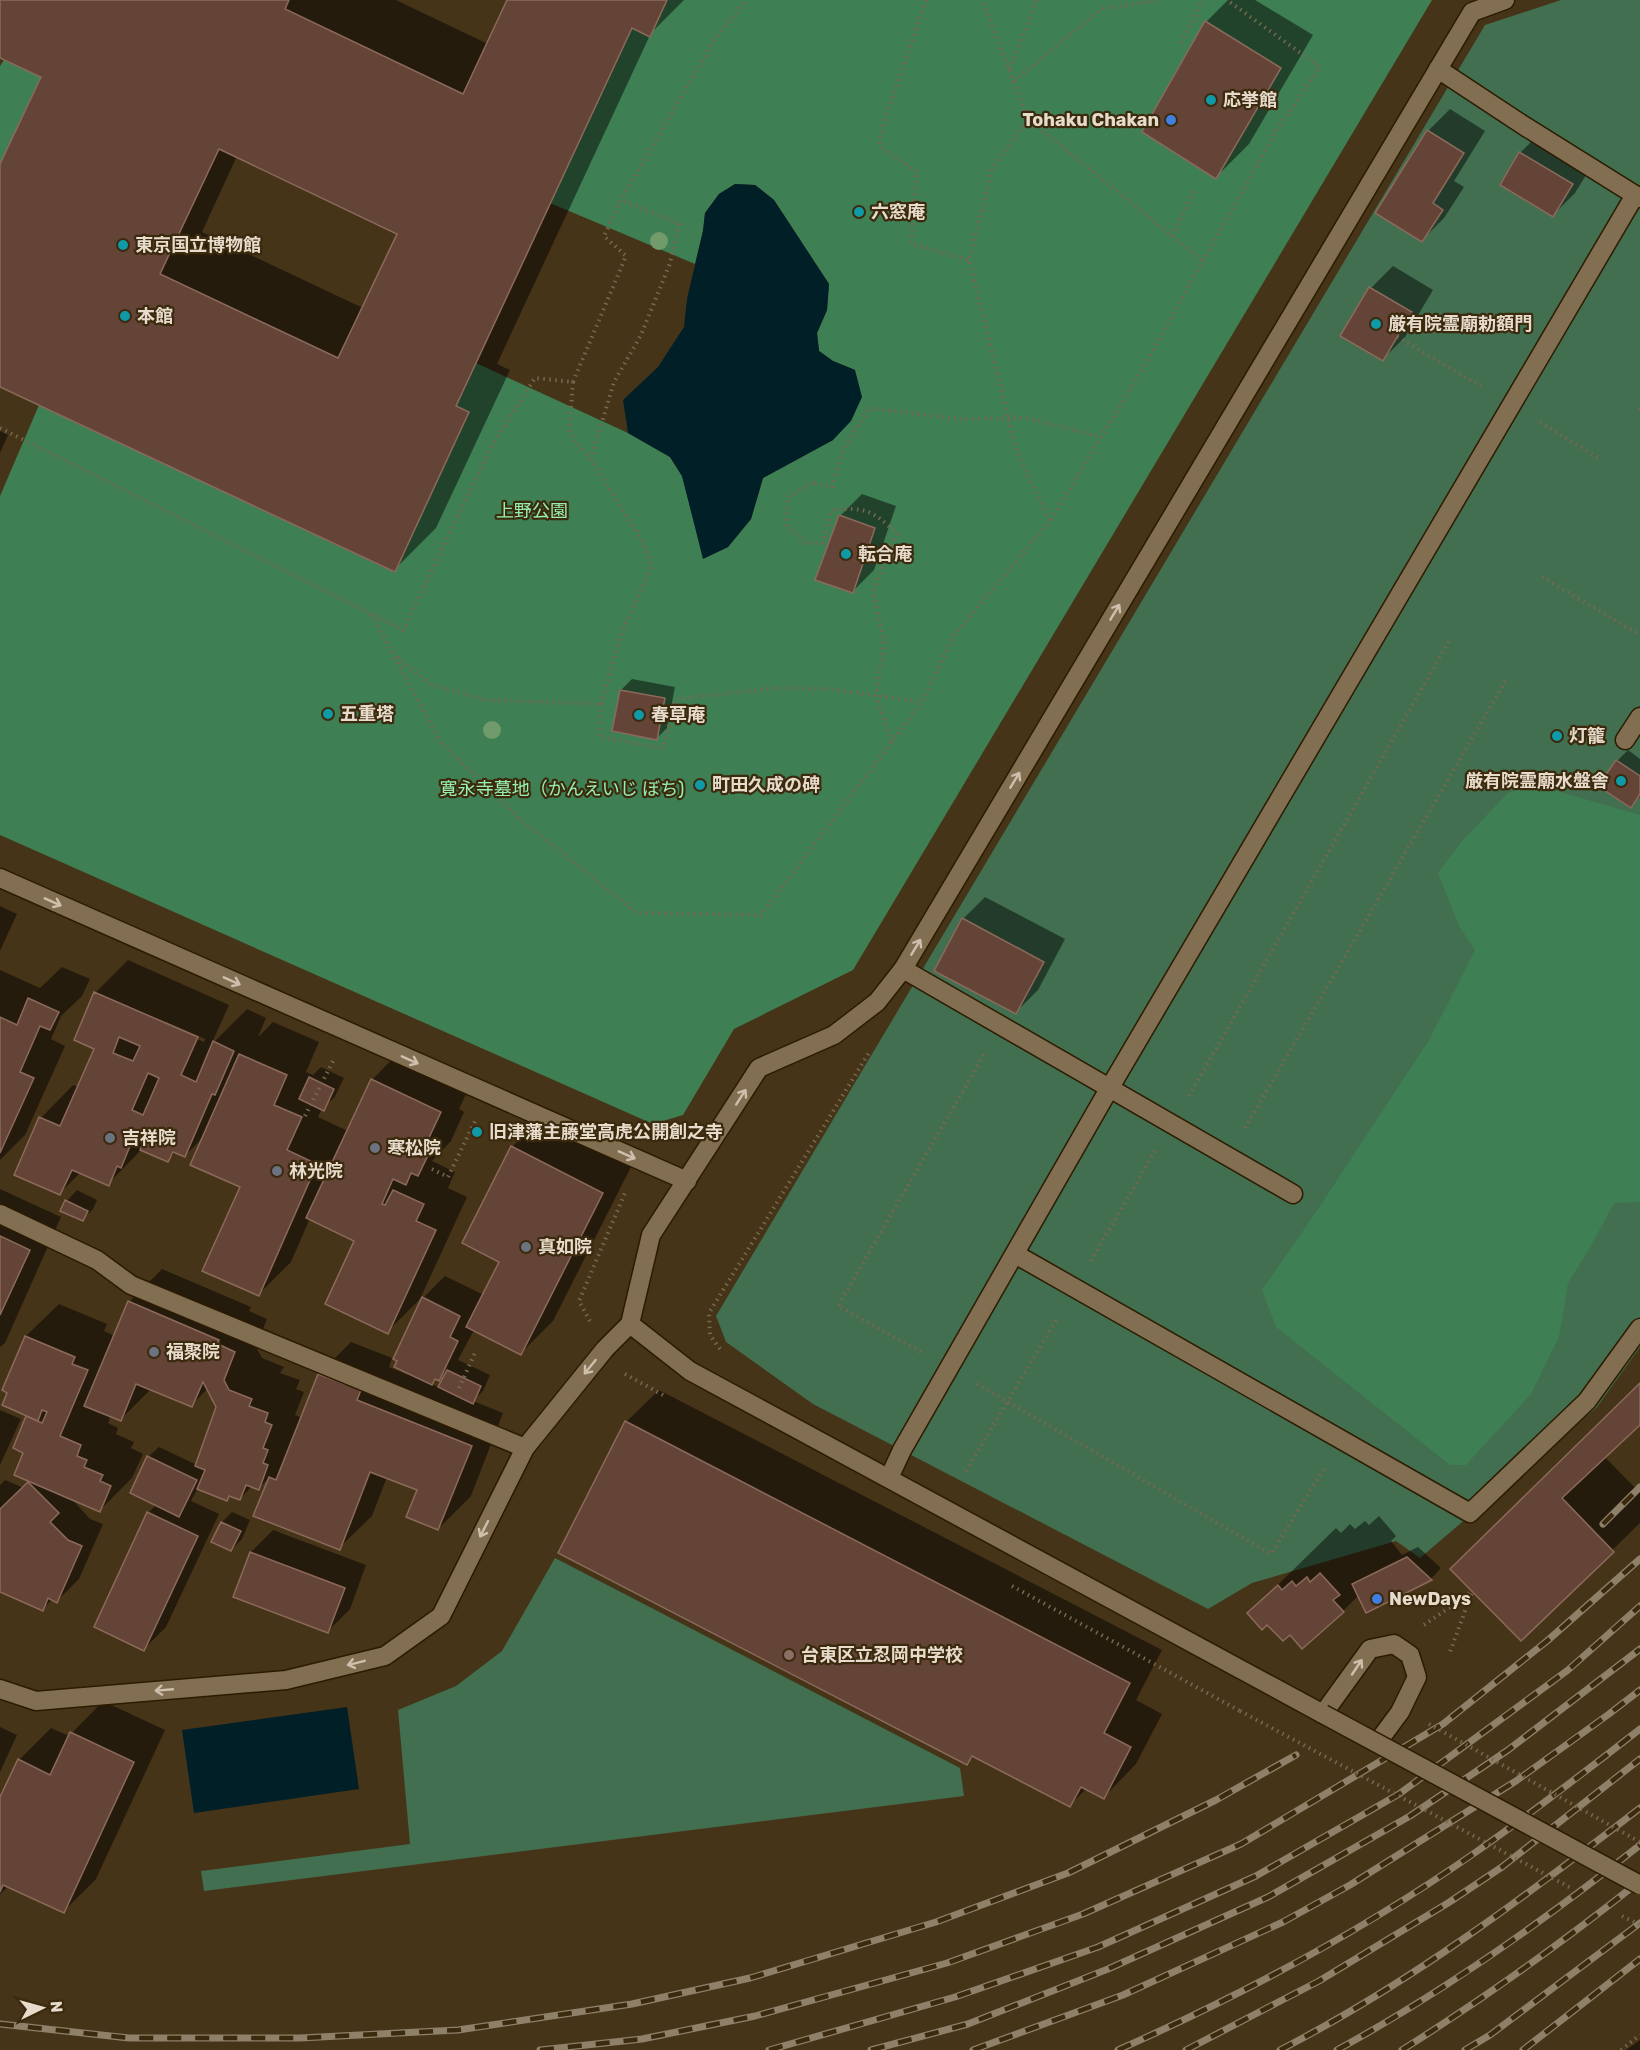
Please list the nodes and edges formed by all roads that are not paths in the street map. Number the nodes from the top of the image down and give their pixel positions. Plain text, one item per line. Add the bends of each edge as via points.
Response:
1 (1505, 0) edge
2 (1438, 69) junction
3 (1637, 197) edge
4 (1640, 717) edge
5 (1625, 740) dead end
6 (0, 878) edge
7 (903, 969) junction
8 (1110, 1089) junction
9 (687, 1181) junction
10 (1293, 1194) dead end
11 (0, 1214) edge
12 (1016, 1254) junction
13 (630, 1324) junction
14 (1640, 1328) edge
15 (525, 1448) junction
16 (889, 1478) junction
17 (0, 1689) edge
18 (1323, 1714) junction
19 (1377, 1743) junction
20 (1640, 1885) edge

1 - 2 street via 1472,12
2 - 3 street
7 -> 2 street
3 - 8 street
4 - 5 street
6 -> 9 street
7 - 8 street
9 -> 7 street via 759,1068 834,1035 877,1002
8 - 10 street
8 - 12 street
9 - 13 street via 651,1235
11 - 15 street via 97,1260 131,1285
12 - 14 street via 1470,1513 1587,1401
12 - 16 street
13 -> 15 street via 604,1348
13 - 16 street via 690,1371
15 -> 17 street via 441,1616 385,1656 286,1680 36,1701
16 - 18 street
18 - 19 street, bridge
18 -> 19 street via 1370,1649 1394,1644 1410,1655 1417,1677 1400,1712
19 - 20 street, bridge

